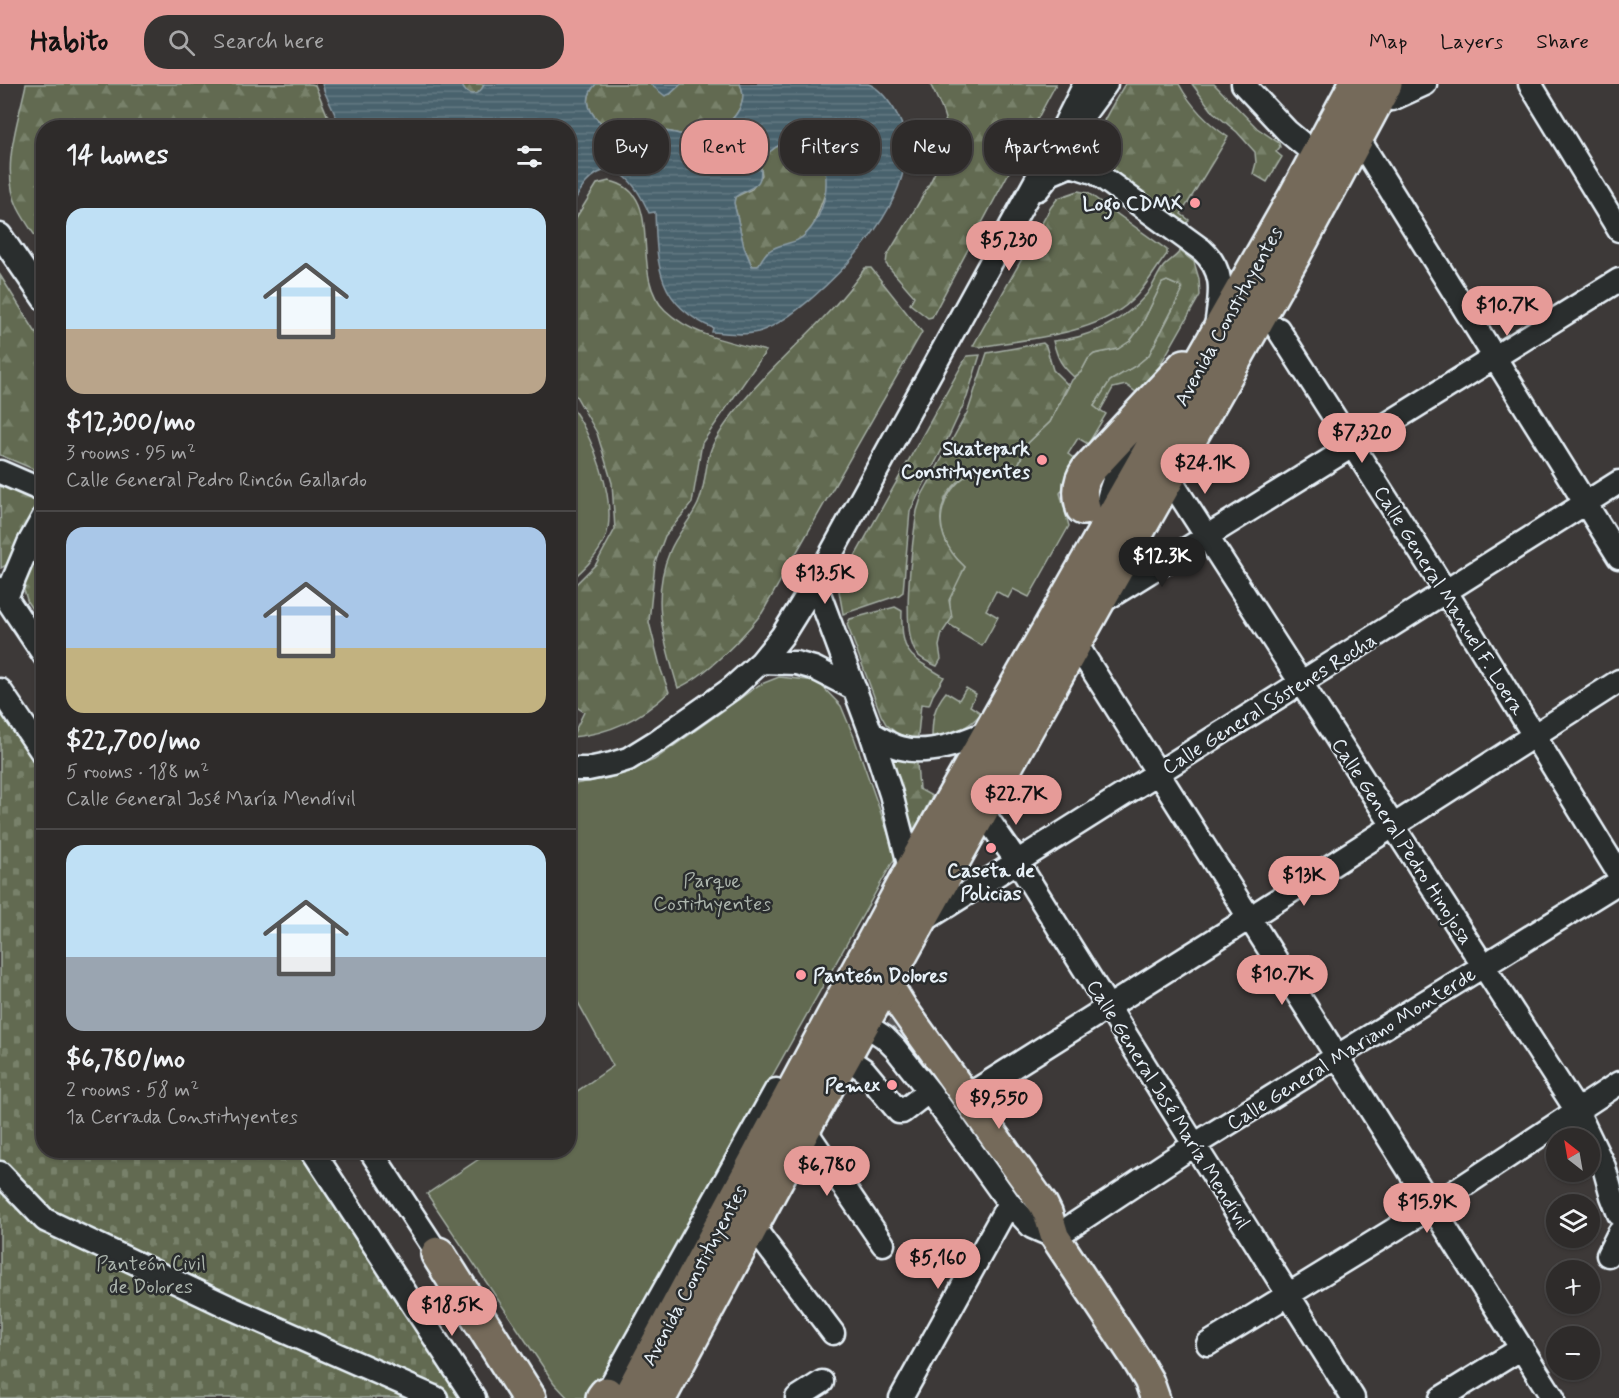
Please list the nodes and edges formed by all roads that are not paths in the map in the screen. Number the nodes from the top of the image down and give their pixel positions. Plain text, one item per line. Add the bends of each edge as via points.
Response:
1 (1084, 84) edge
2 (1106, 84) edge
3 (1243, 84) edge
4 (1425, 84) edge
5 (1530, 84) edge
6 (1373, 88) edge
7 (1066, 120) edge
8 (1081, 120) edge
9 (1358, 138) junction
10 (1317, 156) junction
11 (1040, 174) edge
12 (1016, 218) junction
13 (1619, 230) edge
14 (0, 235) edge
15 (1293, 256) junction
16 (1619, 280) edge
17 (36, 287) edge
18 (1278, 328) dead end
19 (1214, 338) junction
20 (1496, 358) junction
21 (1207, 435) dead end
22 (1353, 447) junction
23 (0, 472) edge
24 (1169, 478) junction
25 (1619, 482) edge
26 (36, 488) edge
27 (1586, 503) junction
28 (1083, 508) dead end
29 (36, 530) edge
30 (1207, 536) junction
31 (1619, 557) edge
32 (815, 583) junction
33 (1446, 592) junction
34 (3, 594) edge
35 (1095, 606) junction
36 (1075, 642) junction
37 (36, 643) edge
38 (761, 662) junction
39 (1619, 681) edge
40 (1302, 683) junction
41 (855, 689) junction
42 (2, 696) edge
43 (990, 731) junction
44 (871, 733) junction
45 (1534, 735) junction
46 (36, 744) edge
47 (576, 769) edge
48 (1159, 773) junction
49 (982, 811) junction
50 (1393, 826) junction
51 (1017, 863) junction
52 (911, 872) junction
53 (1619, 873) edge
54 (1619, 882) edge
55 (1251, 917) junction
56 (919, 924) junction
57 (1484, 966) junction
58 (886, 981) junction
59 (1108, 1008) junction
60 (864, 1024) junction
61 (903, 1047) junction
62 (1337, 1056) junction
63 (793, 1060) dead end
64 (855, 1063) junction
65 (1619, 1083) edge
66 (929, 1091) junction
67 (967, 1096) junction
68 (1577, 1111) junction
69 (804, 1128) junction
70 (1194, 1145) junction
71 (317, 1158) edge
72 (375, 1158) edge
73 (0, 1173) edge
74 (1009, 1203) junction
75 (1433, 1206) junction
76 (1619, 1214) edge
77 (751, 1224) junction
78 (1619, 1233) edge
79 (1055, 1237) junction
80 (883, 1244) dead end
81 (438, 1254) junction
82 (1608, 1255) dead end
83 (1290, 1294) junction
84 (833, 1333) dead end
85 (1208, 1344) dead end
86 (1522, 1348) junction
87 (822, 1382) dead end
88 (667, 1393) edge
89 (609, 1397) edge
90 (436, 1398) edge
91 (474, 1398) edge
92 (515, 1398) edge
93 (529, 1398) edge
94 (540, 1398) edge
95 (797, 1398) edge
96 (901, 1398) edge
97 (1155, 1398) edge
98 (1353, 1398) edge
99 (1441, 1398) edge
100 (1553, 1398) edge

1 - 7 street
2 - 8 street
3 - 10 street via 1287,131
4 - 6 street via 1392,99
5 - 13 street
6 - 9 highway, Avenida Constituyentes
6 - 10 highway, Avenida Constituyentes
9 - 15 highway, Avenida Constituyentes
9 - 20 street
10 - 19 highway, Avenida Constituyentes
11 - 12 street
12 - 19 street via 1050,174 1071,165 1096,173 1211,258 1220,275
12 - 32 street
14 - 17 street
15 - 21 highway via 1279,306
15 - 24 highway, Avenida Constituyentes
16 - 20 street
18 - 22 street, Calle General Manuel F. Loera
19 - 28 highway via 1082,478
19 - 43 highway, Avenida Constituyentes
20 - 22 street
20 - 27 street
22 - 30 street
22 - 33 street, Calle General Manuel F. Loera
23 - 26 street
24 - 30 street, Calle General Pedro Hinojosa
24 - 35 highway, Avenida Constituyentes
25 - 27 street, Calle General Sóstenes Rocha
27 - 31 street
27 - 33 street, Calle General Sóstenes Rocha
29 - 34 street
30 - 35 street
30 - 40 street, Calle General Pedro Hinojosa
32 - 38 street
32 - 41 street
33 - 40 street, Calle General Sóstenes Rocha
33 - 45 street, Calle General Manuel F. Loera
34 - 37 street
35 - 36 highway, Avenida Constituyentes
36 - 48 street
36 - 49 highway, Avenida Constituyentes
38 - 41 street via 814,668
38 - 47 street via 731,689 628,759
39 - 45 street
40 - 48 street, Calle General Sóstenes Rocha
40 - 50 street, Calle General Pedro Hinojosa
41 - 44 street
42 - 46 street
43 - 44 street via 922,751 900,748
43 - 52 highway, Avenida Constituyentes
44 - 52 street
45 - 50 street
45 - 53 street, Calle General Manuel F. Loera
48 - 51 street, Calle General Sóstenes Rocha
48 - 55 street
49 - 51 street, Calle General José María Mendívil
49 - 56 highway, Avenida Constituyentes
50 - 55 street
50 - 57 street, Calle General Pedro Hinojosa
51 - 56 street, Calle General Sóstenes Rocha
51 - 59 street, Calle General José María Mendívil
52 - 89 highway, Avenida Constituyentes
54 - 57 street, Calle General Mariano Monterde
55 - 59 street
55 - 62 street
56 - 58 highway, Avenida Constituyentes
57 - 62 street, Calle General Mariano Monterde
57 - 68 street, Calle General Pedro Hinojosa
58 - 60 highway, Avenida Constituyentes
58 - 67 main road
59 - 67 street
59 - 70 street, Calle General José María Mendívil
60 - 61 street
60 - 64 highway, Avenida Constituyentes
61 - 64 street
61 - 66 street
61 - 79 street
62 - 70 street, Calle General Mariano Monterde
62 - 75 street
63 - 89 street
64 - 66 street via 899,1112
64 - 69 highway, Avenida Constituyentes
65 - 68 street
66 - 74 street
67 - 79 main road via 1043,1204
68 - 75 street
68 - 76 street, Calle General Pedro Hinojosa via 1604,1167
69 - 77 highway, Avenida Constituyentes
69 - 80 street
70 - 79 street, Calle General Mariano Monterde
70 - 83 street, Calle General José María Mendívil
71 - 91 street
72 - 81 street
73 - 90 street via 45,1220 231,1308
74 - 79 street via 1032,1227
74 - 96 street
75 - 83 street
75 - 86 street
77 - 84 street
77 - 88 highway, Avenida Constituyentes
78 - 82 street
79 - 97 main road via 1136,1359
81 - 92 street via 447,1288
81 - 93 highway
81 - 94 street via 481,1303
83 - 85 street
83 - 98 street, Calle General José María Mendívil
86 - 99 street
86 - 100 street
87 - 95 street

